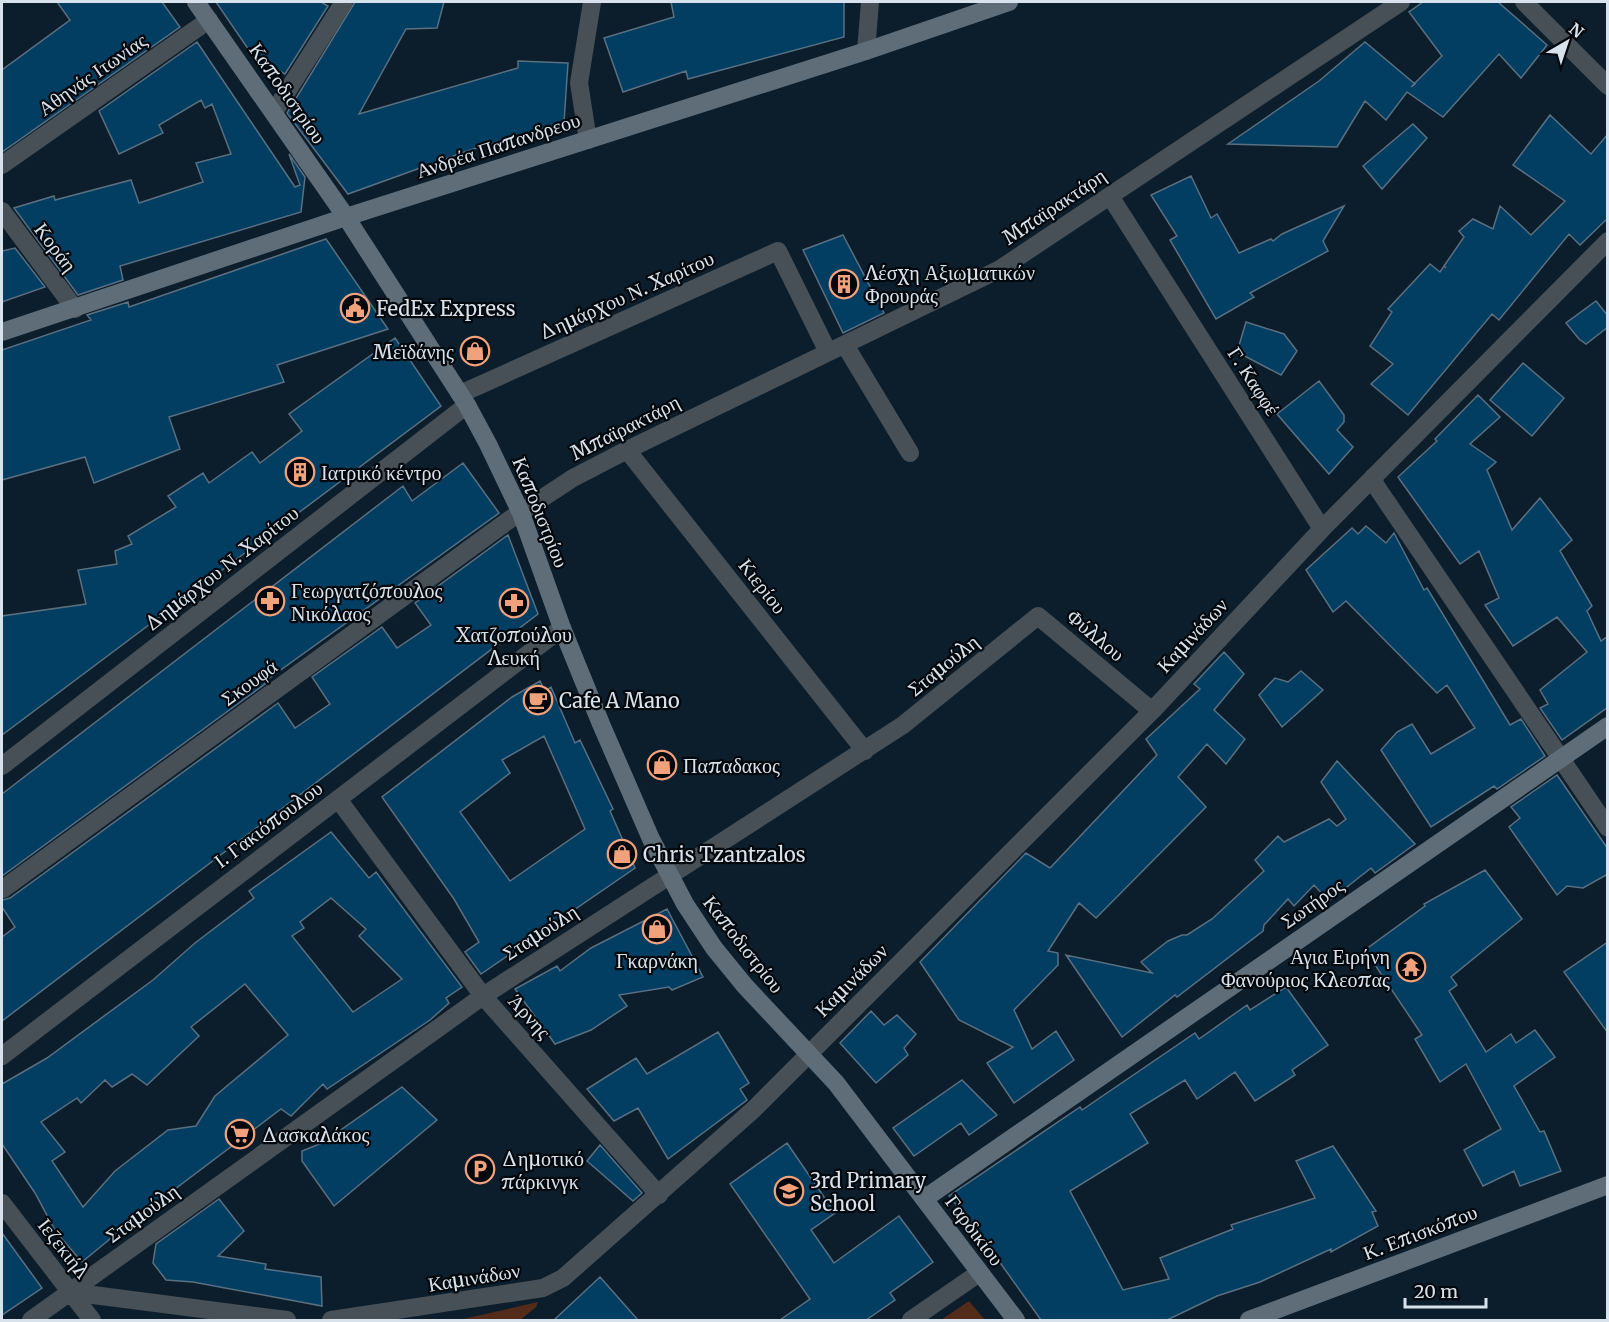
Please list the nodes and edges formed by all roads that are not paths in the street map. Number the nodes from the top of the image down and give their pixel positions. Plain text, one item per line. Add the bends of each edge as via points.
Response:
1 (196, 2) edge
2 (344, 2) edge
3 (592, 2) edge
4 (870, 2) edge
5 (1009, 2) edge
6 (1401, 2) edge
7 (1524, 2) edge
8 (209, 20) junction
9 (866, 51) junction
10 (1608, 86) edge
11 (274, 112) junction
12 (588, 140) junction
13 (2, 165) edge
14 (1110, 196) junction
15 (2, 211) edge
16 (346, 217) junction
17 (1608, 241) edge
18 (75, 309) junction
19 (2, 332) edge
20 (837, 348) junction
21 (464, 400) junction
22 (627, 450) junction
23 (910, 453) dead end
24 (1373, 477) junction
25 (522, 513) junction
26 (1322, 529) junction
27 (1038, 616) joint
28 (562, 628) junction
29 (1152, 711) junction
30 (1608, 726) edge
31 (865, 751) junction
32 (1561, 758) junction
33 (2, 766) edge
34 (338, 799) junction
35 (1608, 828) edge
36 (669, 877) junction
37 (3, 889) dead end
38 (483, 996) junction
39 (810, 1053) junction
40 (2, 1056) edge
41 (1608, 1185) edge
42 (659, 1195) junction
43 (924, 1199) junction
44 (4, 1212) edge
45 (979, 1273) junction
46 (70, 1292) junction
47 (423, 1314) edge
48 (31, 1320) edge
49 (92, 1320) edge
50 (287, 1320) edge
51 (331, 1320) edge
52 (911, 1320) edge
53 (1016, 1320) edge
54 (1249, 1320) edge

1 - 8 main road, Καποδιστρίου
2 - 11 street
3 - 12 street via 579,83
4 - 9 street
5 - 9 main road, Ανδρέα Παπανδρεου
6 - 14 street, Μπαϊρακτάρη
7 - 10 street
8 - 11 main road, Καποδιστρίου
8 - 13 street, Αθηνάς Ιτωνίας
9 - 12 main road, Ανδρέα Παπανδρεου
11 - 16 main road, Καποδιστρίου
12 - 16 main road, Ανδρέα Παπανδρεου
14 - 20 street, Μπαϊρακτάρη via 1048,240 979,281
14 - 26 street, Γ. Καφφέ
15 - 18 street, Κοράη
16 - 18 main road, Ανδρέα Παπανδρεου
16 - 21 main road, Καποδιστρίου
17 - 24 street
18 - 19 main road, Ανδρέα Παπανδρεου
20 - 21 street, Δημάρχου Ν. Χαρίτου via 778,251
20 - 22 street, Μπαϊρακτάρη
20 - 23 street
21 - 25 main road, Καποδιστρίου
21 - 33 street, Δημάρχου Ν. Χαρίτου
22 - 25 street, Μπαϊρακτάρη via 573,478
22 - 31 street, Κιερίου
24 - 26 street
24 - 32 street
25 - 28 main road, Καποδιστρίου
25 - 37 street, Σκουφά
26 - 29 street, Καμινάδων
27 - 29 street, Φύλλου
27 - 31 street, Σταμούλη via 931,705
28 - 34 street, Ι. Γακιόπουλου
28 - 36 main road, Καποδιστρίου
29 - 39 street, Καμινάδων
30 - 32 main road, Σωτήρος
31 - 36 street, Σταμούλη
32 - 35 street
32 - 43 main road, Σωτήρος
34 - 38 street, Άρνης
34 - 40 street, Ι. Γακιόπουλου
36 - 38 street, Σταμούλη
36 - 39 main road, Καποδιστρίου via 714,948
38 - 42 street, Άρνης
38 - 46 street, Σταμούλη
39 - 42 street, Καμινάδων
39 - 43 main road, Γαρδικίου
41 - 54 main road, Κ. Επισκόπου
42 - 47 street, Καμινάδων via 563,1278 543,1288
43 - 45 main road, Γαρδικίου
44 - 46 street, Ιεζεκιήλ
45 - 52 street
45 - 53 main road, Γαρδικίου
46 - 48 street, Σταμούλη
46 - 49 street, Ιεζεκιήλ
46 - 50 street
47 - 51 street, Καμινάδων

